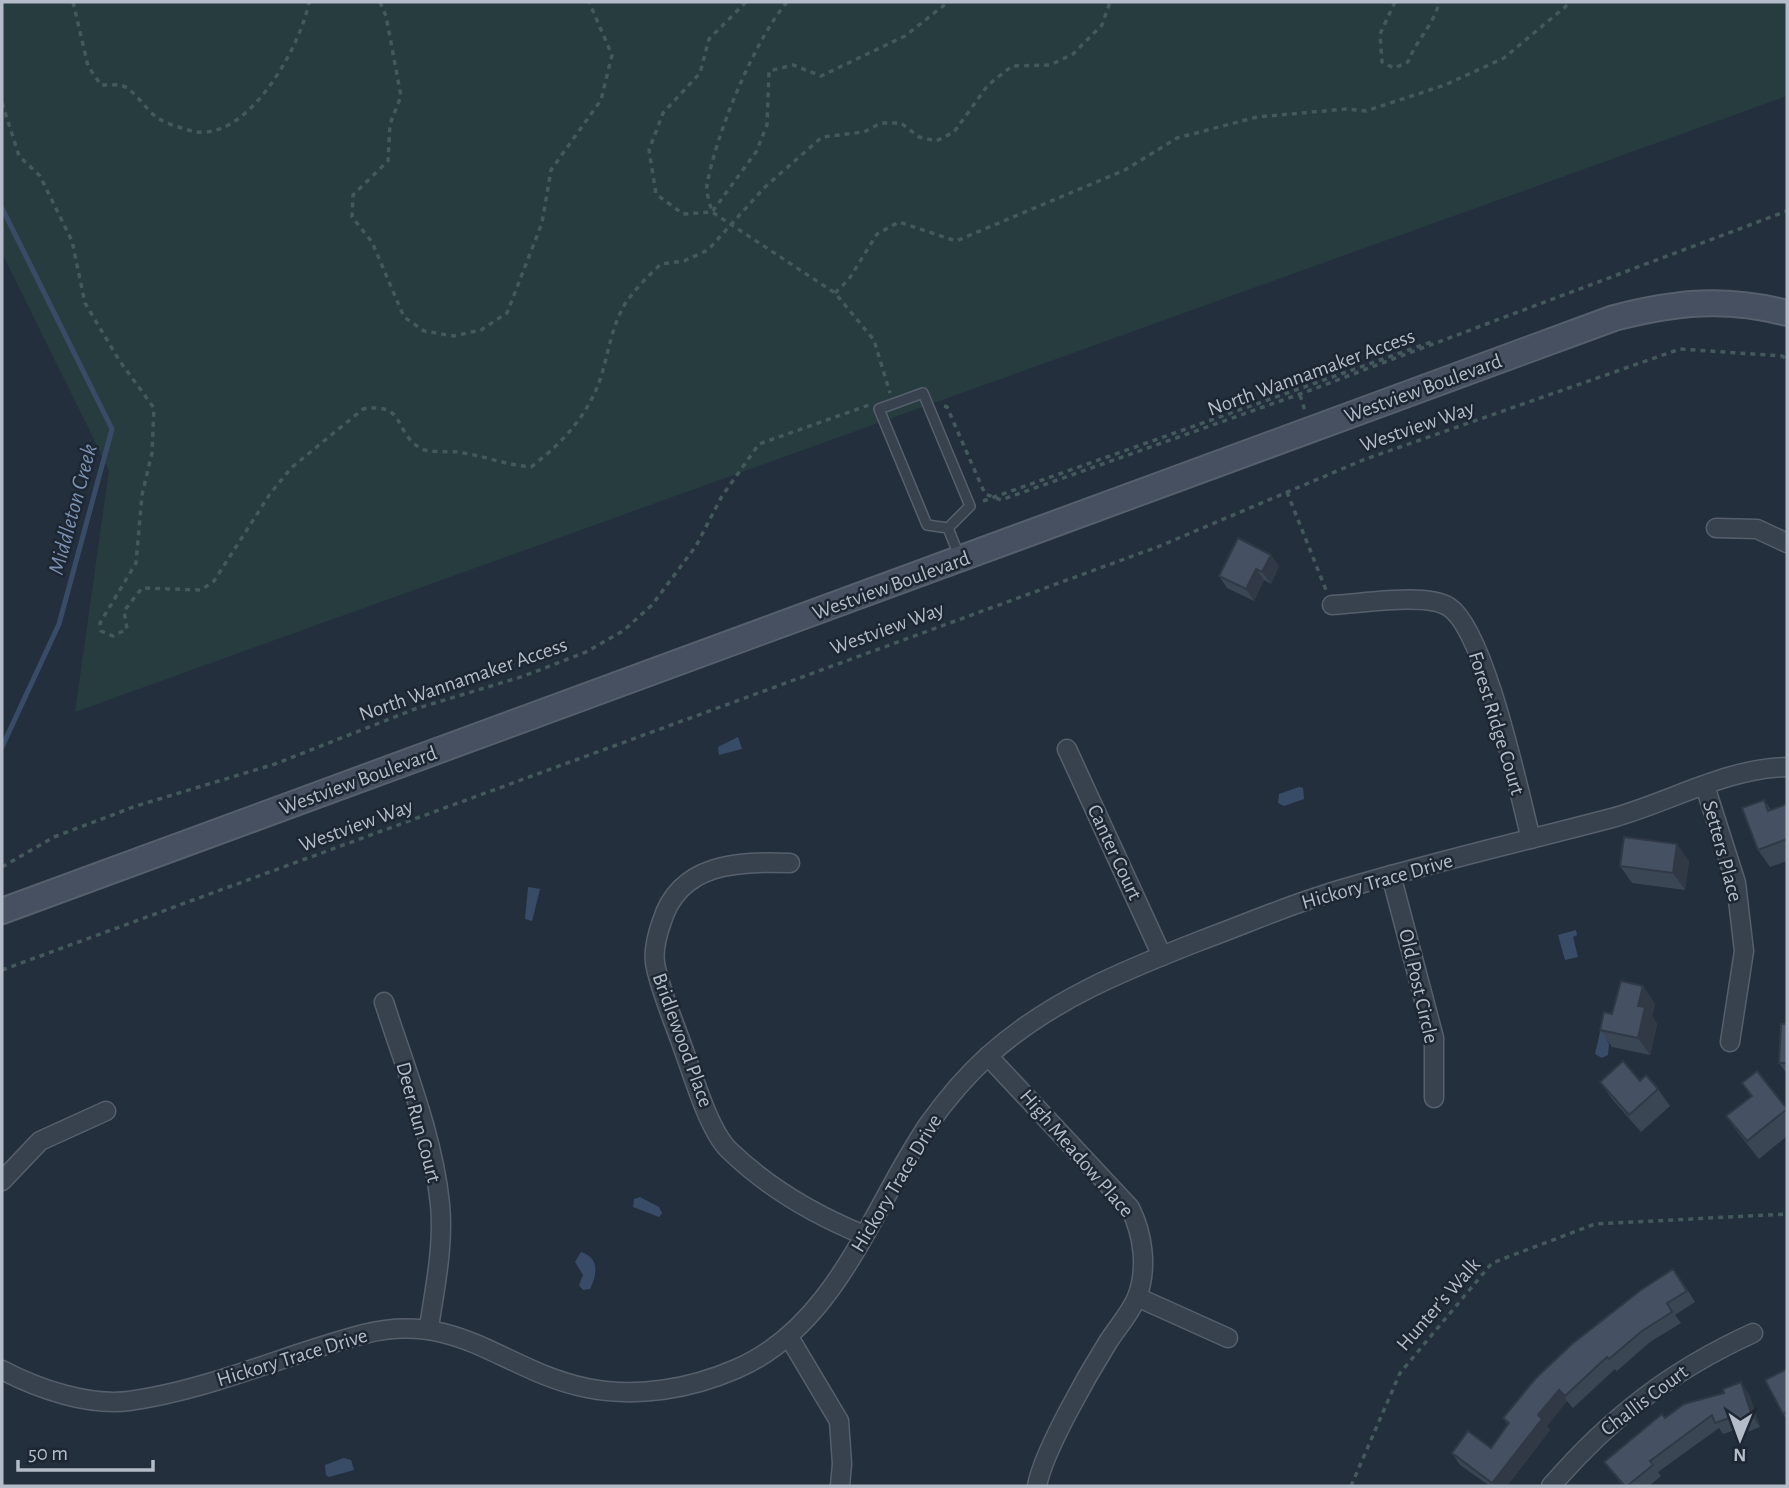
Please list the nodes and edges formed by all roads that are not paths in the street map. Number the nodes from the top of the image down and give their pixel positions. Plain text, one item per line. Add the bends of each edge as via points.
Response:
1 (1787, 313) edge
2 (948, 528) junction
3 (1716, 528) dead end
4 (1787, 543) edge
5 (961, 559) junction
6 (1332, 605) road end
7 (1067, 749) dead end
8 (1787, 766) edge
9 (1705, 786) junction
10 (1531, 839) junction
11 (790, 863) dead end
12 (1391, 875) junction
13 (2, 911) edge
14 (1162, 956) junction
15 (384, 1002) dead end
16 (1730, 1042) dead end
17 (988, 1056) junction
18 (1434, 1098) dead end
19 (106, 1111) dead end
20 (2, 1181) edge
21 (863, 1235) junction
22 (1137, 1297) junction
23 (429, 1327) junction
24 (1753, 1334) dead end
25 (789, 1337) junction
26 (1228, 1338) dead end
27 (2, 1370) edge
28 (840, 1486) edge
29 (1037, 1486) edge
30 (1550, 1486) edge

1 - 5 street, Westview Boulevard via 1749,303 1703,302 1614,318
2 - 2 lane via 927,525 879,409 923,393 970,506
2 - 5 lane
3 - 4 street via 1757,529
5 - 13 street, Westview Boulevard
6 - 10 street, Forest Ridge Court via 1425,600 1449,607 1466,626 1488,680
7 - 14 street, Canter Court
8 - 9 street, Hickory Trace Drive via 1761,767
9 - 10 street, Hickory Trace Drive
9 - 16 street, Setters Place via 1736,883 1744,951
10 - 12 street, Hickory Trace Drive
11 - 21 street, Bridlewood Place via 750,861 713,867 685,882 667,904 656,937 655,965 700,1097 727,1149 814,1214
12 - 14 street, Hickory Trace Drive via 1321,895
12 - 18 street, Old Post Circle via 1434,1038
14 - 17 street, Hickory Trace Drive via 1104,979 1050,1009
15 - 23 street, Deer Run Court via 431,1151 440,1206 440,1262
17 - 21 street, Hickory Trace Drive via 928,1125
17 - 22 street, High Meadow Place via 1130,1208 1139,1226 1143,1261
19 - 20 street via 40,1141
21 - 25 street, Hickory Trace Drive via 830,1291
22 - 26 street
22 - 29 street, High Meadow Place via 1051,1448
23 - 25 street, Hickory Trace Drive via 480,1343 533,1370 585,1388 637,1394 698,1384 742,1367
23 - 27 street, Hickory Trace Drive via 369,1332 197,1386 125,1402 73,1396
24 - 30 street, Challis Court via 1689,1365 1627,1408
25 - 28 street via 839,1421

